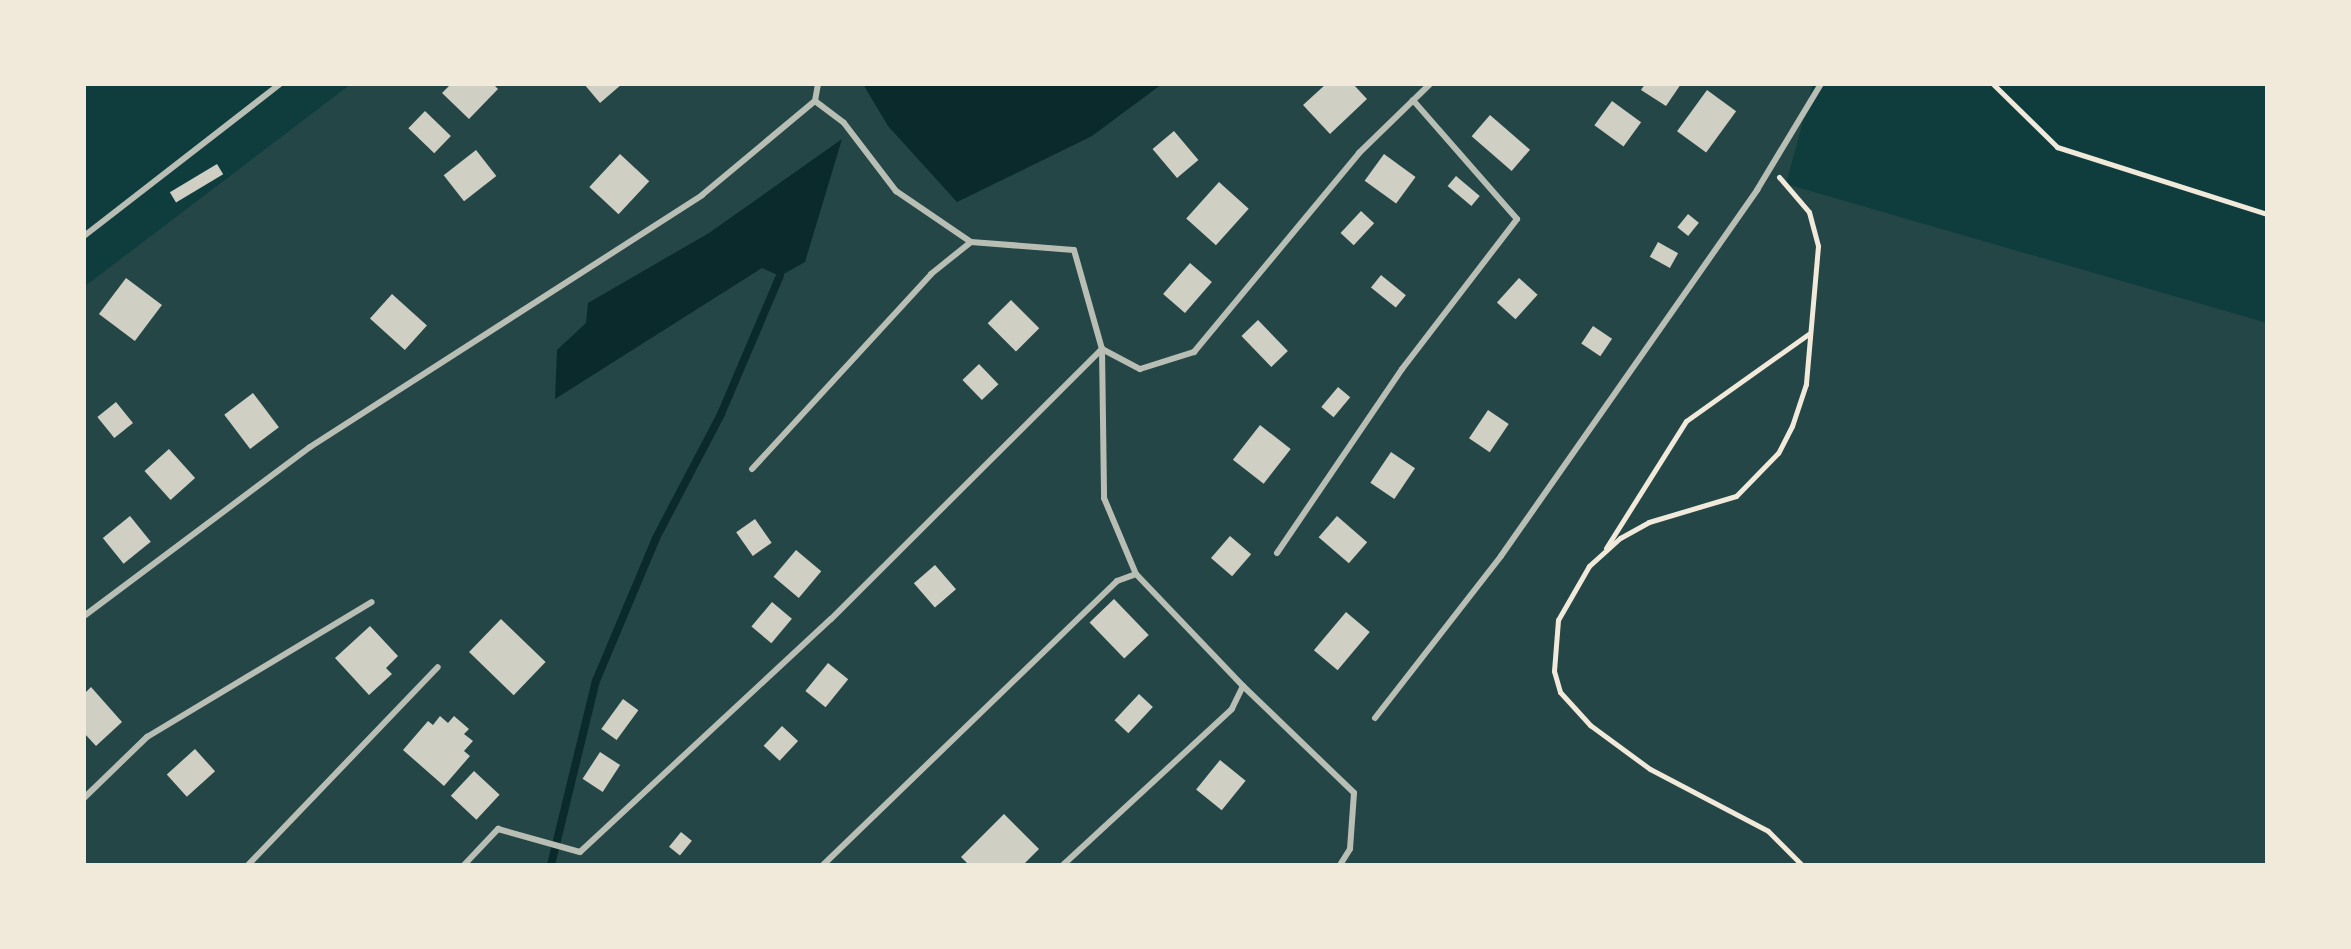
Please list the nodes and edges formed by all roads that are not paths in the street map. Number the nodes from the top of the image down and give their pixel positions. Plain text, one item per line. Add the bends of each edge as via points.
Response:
1 (280, 84) edge
2 (818, 84) edge
3 (1430, 84) edge
4 (1821, 84) edge
5 (1413, 100) junction
6 (815, 101) junction
7 (84, 236) edge
8 (971, 242) junction
9 (1102, 349) junction
10 (752, 469) dead end
11 (1277, 553) dead end
12 (1136, 574) junction
13 (372, 602) dead end
14 (84, 616) edge
15 (438, 667) dead end
16 (1243, 686) junction
17 (1375, 718) dead end
18 (84, 798) edge
19 (248, 865) edge
20 (464, 865) edge
21 (823, 865) edge
22 (1063, 865) edge
23 (1340, 865) edge

1 - 7 lane
2 - 6 lane
3 - 5 lane
4 - 17 lane via 1771,168 1501,556
5 - 9 lane via 1359,153 1194,352 1140,369
5 - 11 lane via 1517,219 1402,369
6 - 8 lane via 844,123 896,191
6 - 14 lane via 702,195 310,447
8 - 9 lane via 1074,250
8 - 10 lane via 931,274
9 - 12 lane via 1104,498
9 - 20 lane via 831,619 580,852 498,829
12 - 16 lane
12 - 21 lane via 1117,581
13 - 18 lane via 147,737
15 - 19 lane
16 - 22 lane via 1232,709
16 - 23 lane via 1354,793 1350,849

